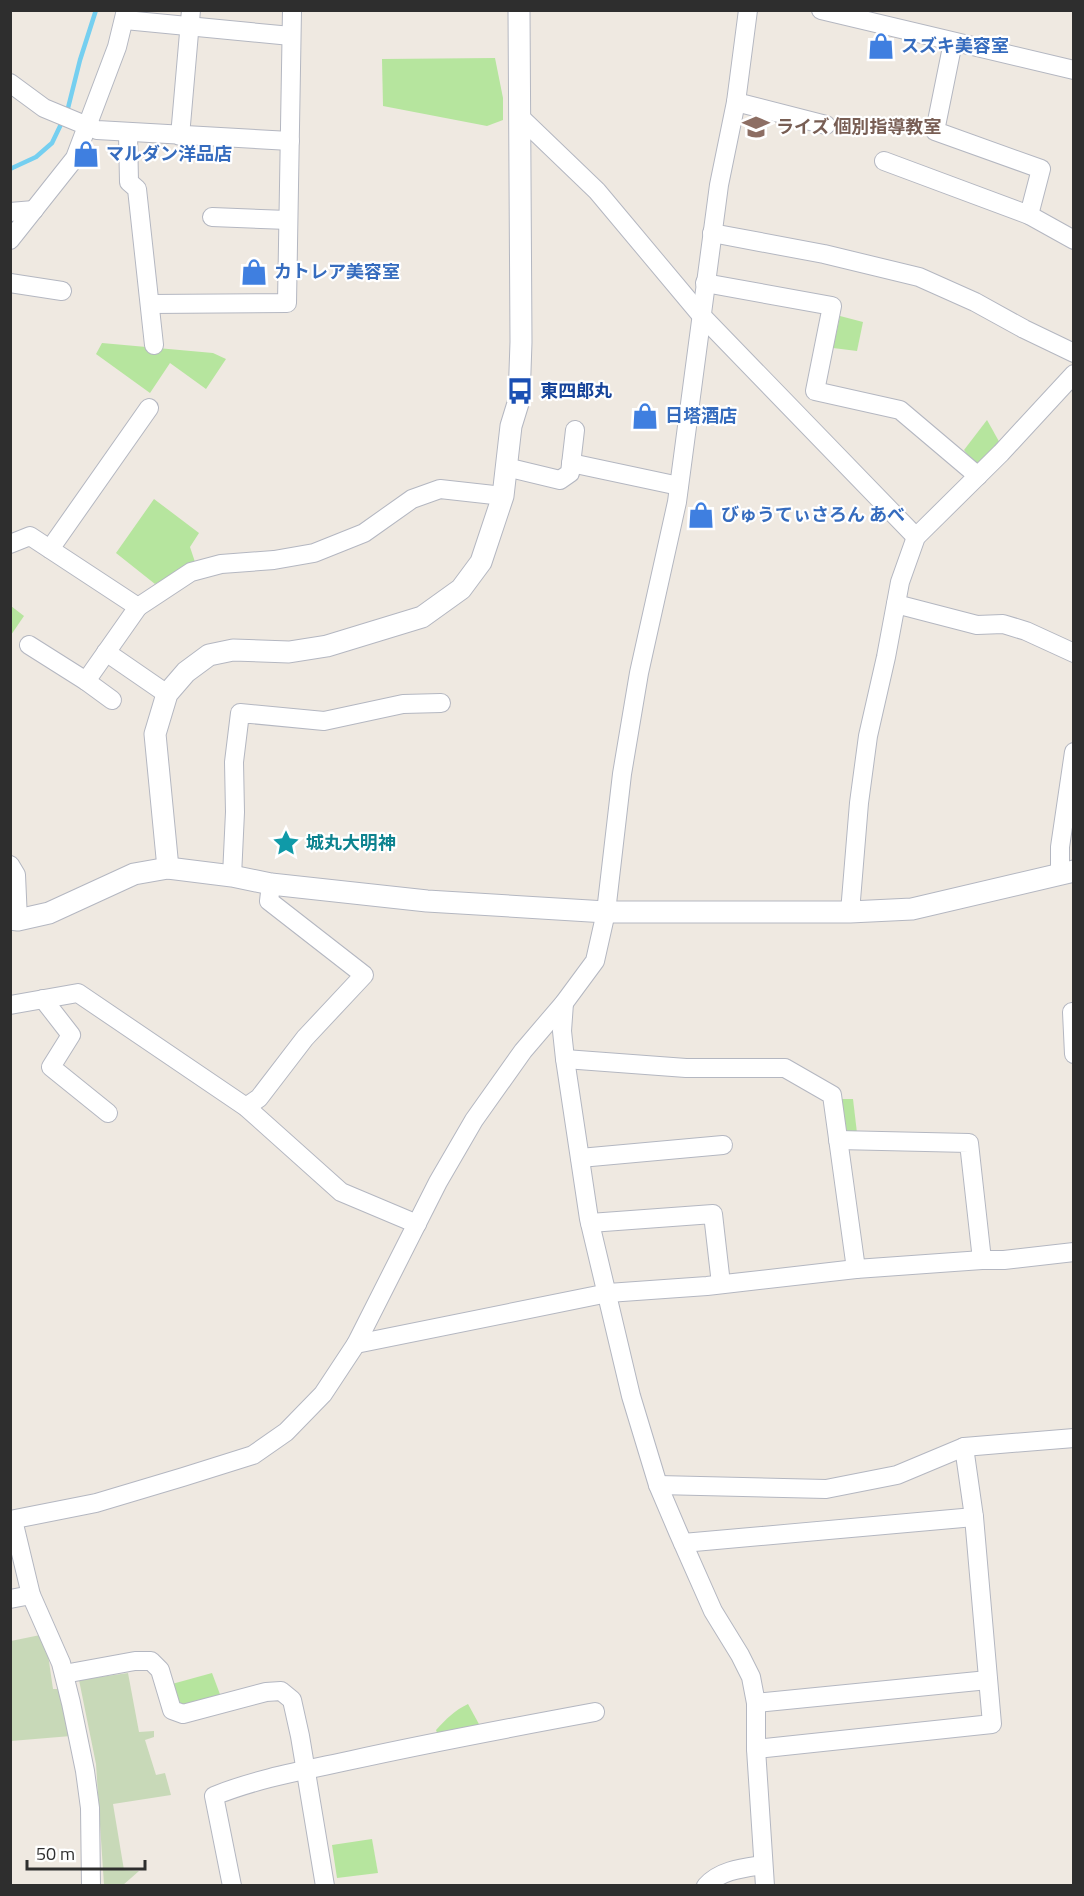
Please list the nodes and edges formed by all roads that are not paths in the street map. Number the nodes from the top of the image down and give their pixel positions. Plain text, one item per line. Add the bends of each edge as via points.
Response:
1 (292, 10) edge
2 (519, 10) edge
3 (748, 10) edge
4 (821, 10) edge
5 (126, 15) edge
6 (190, 18) edge
7 (291, 36) junction
8 (953, 42) junction
9 (1074, 70) edge
10 (10, 83) edge
11 (736, 102) junction
12 (520, 117) junction
13 (80, 123) junction
14 (826, 125) dead end
15 (128, 133) junction
16 (180, 136) junction
17 (290, 141) junction
18 (884, 161) dead end
19 (34, 210) junction
20 (10, 212) edge
21 (1029, 215) junction
22 (212, 217) dead end
23 (288, 220) junction
24 (712, 233) junction
25 (10, 240) edge
26 (1074, 240) edge
27 (10, 283) edge
28 (705, 283) junction
29 (62, 291) dead end
30 (150, 304) junction
31 (700, 314) junction
32 (154, 345) dead end
33 (1074, 353) edge
34 (1074, 374) edge
35 (1065, 394) edge
36 (149, 408) dead end
37 (575, 430) dead end
38 (571, 463) junction
39 (506, 467) junction
40 (978, 476) junction
41 (679, 486) junction
42 (502, 496) junction
43 (916, 537) junction
44 (10, 544) edge
45 (50, 549) junction
46 (896, 604) junction
47 (138, 607) junction
48 (29, 645) dead end
49 (106, 652) junction
50 (1074, 653) edge
51 (86, 681) junction
52 (167, 694) junction
53 (112, 700) dead end
54 (441, 704) dead end
55 (1074, 752) edge
56 (10, 865) edge
57 (168, 868) junction
58 (1067, 873) edge
59 (232, 876) junction
60 (271, 884) junction
61 (606, 912) junction
62 (850, 912) junction
63 (14, 920) edge
64 (43, 999) junction
65 (564, 1003) junction
66 (10, 1005) edge
67 (1072, 1012) dead end
68 (1074, 1054) edge
69 (565, 1059) junction
70 (246, 1107) junction
71 (108, 1113) dead end
72 (838, 1140) junction
73 (723, 1145) dead end
74 (580, 1158) junction
75 (590, 1223) junction
76 (417, 1224) junction
77 (1074, 1252) edge
78 (982, 1260) junction
79 (856, 1269) junction
80 (721, 1284) junction
81 (608, 1293) junction
82 (356, 1344) junction
83 (1074, 1438) edge
84 (964, 1447) junction
85 (658, 1485) junction
86 (974, 1517) junction
87 (12, 1520) edge
88 (683, 1543) junction
89 (31, 1595) junction
90 (10, 1599) edge
91 (64, 1674) junction
92 (988, 1680) junction
93 (756, 1704) junction
94 (595, 1712) dead end
95 (756, 1749) junction
96 (306, 1770) junction
97 (763, 1865) junction
98 (91, 1886) edge
99 (232, 1886) edge
100 (325, 1886) edge
101 (705, 1886) edge
102 (765, 1886) edge

1 - 7 street
2 - 12 street
3 - 11 street
4 - 8 street
5 - 6 street
5 - 13 street
6 - 7 street
6 - 16 street
7 - 17 street
8 - 9 street
8 - 21 street via 934,131 1041,169
10 - 13 street via 44,108
11 - 14 street
11 - 24 street
12 - 31 street via 597,191
12 - 39 street via 521,353 519,400
13 - 15 street
13 - 19 street via 75,158
15 - 16 street
15 - 30 street via 129,182 137,189
16 - 17 street
17 - 23 street
18 - 21 street
19 - 20 street
19 - 25 street
21 - 26 street
22 - 23 street
23 - 30 street via 287,303
24 - 28 street
24 - 33 street via 919,277
27 - 29 street
28 - 31 street
28 - 40 street via 832,306 814,391 900,410
30 - 32 street
31 - 41 street
31 - 43 street
34 - 35 street
35 - 40 street
36 - 45 street
37 - 38 street
38 - 39 street via 570,473 560,480
38 - 41 street
39 - 42 street
40 - 43 street
41 - 61 street via 639,673 622,774
42 - 47 street via 440,489 412,498 364,533 314,553 221,564 191,572
42 - 52 street via 481,562 460,589 422,617 327,646 289,652 233,650 209,655 186,672
43 - 46 street
44 - 45 street via 30,536
45 - 47 street
46 - 50 street via 977,625 1003,624
46 - 62 street via 868,736
47 - 49 street
48 - 51 street
49 - 51 street
49 - 52 street
51 - 53 street
52 - 57 street via 155,734
54 - 59 street via 403,704 324,721 240,713 234,762
55 - 58 street via 1060,847
56 - 63 street via 16,874
57 - 59 street
57 - 63 street via 134,874 49,913
58 - 62 street via 912,909
59 - 60 street
60 - 61 street via 427,901
60 - 70 street via 269,901 364,975 305,1038 259,1098
61 - 62 street
61 - 65 street via 595,961
64 - 66 street
64 - 70 street via 78,993
64 - 71 street via 71,1035 51,1067
65 - 69 street
65 - 76 street via 523,1051 474,1120
67 - 68 street
69 - 72 street via 686,1068 785,1068 832,1095
69 - 74 street
70 - 76 street via 341,1192
72 - 78 street via 969,1143
72 - 79 street
73 - 74 street
74 - 75 street
75 - 80 street via 713,1214
75 - 81 street
76 - 82 street
77 - 78 street
78 - 79 street
79 - 80 street
80 - 81 street
81 - 82 street
81 - 85 street via 631,1396
82 - 87 street via 322,1394 286,1432 253,1455 96,1503
83 - 84 street
84 - 85 street via 897,1475 826,1490
84 - 86 street
85 - 88 street
86 - 88 street
86 - 92 street
87 - 89 street
88 - 93 street via 713,1611 751,1677
89 - 90 street
89 - 91 street
91 - 96 street via 151,1661 160,1671 172,1710 183,1714 281,1691 292,1700
91 - 98 street via 90,1808
92 - 93 street
92 - 95 street via 992,1724
93 - 95 street
94 - 96 street
95 - 97 street
96 - 99 street via 214,1796
96 - 100 street
97 - 101 street via 732,1871
97 - 102 street

